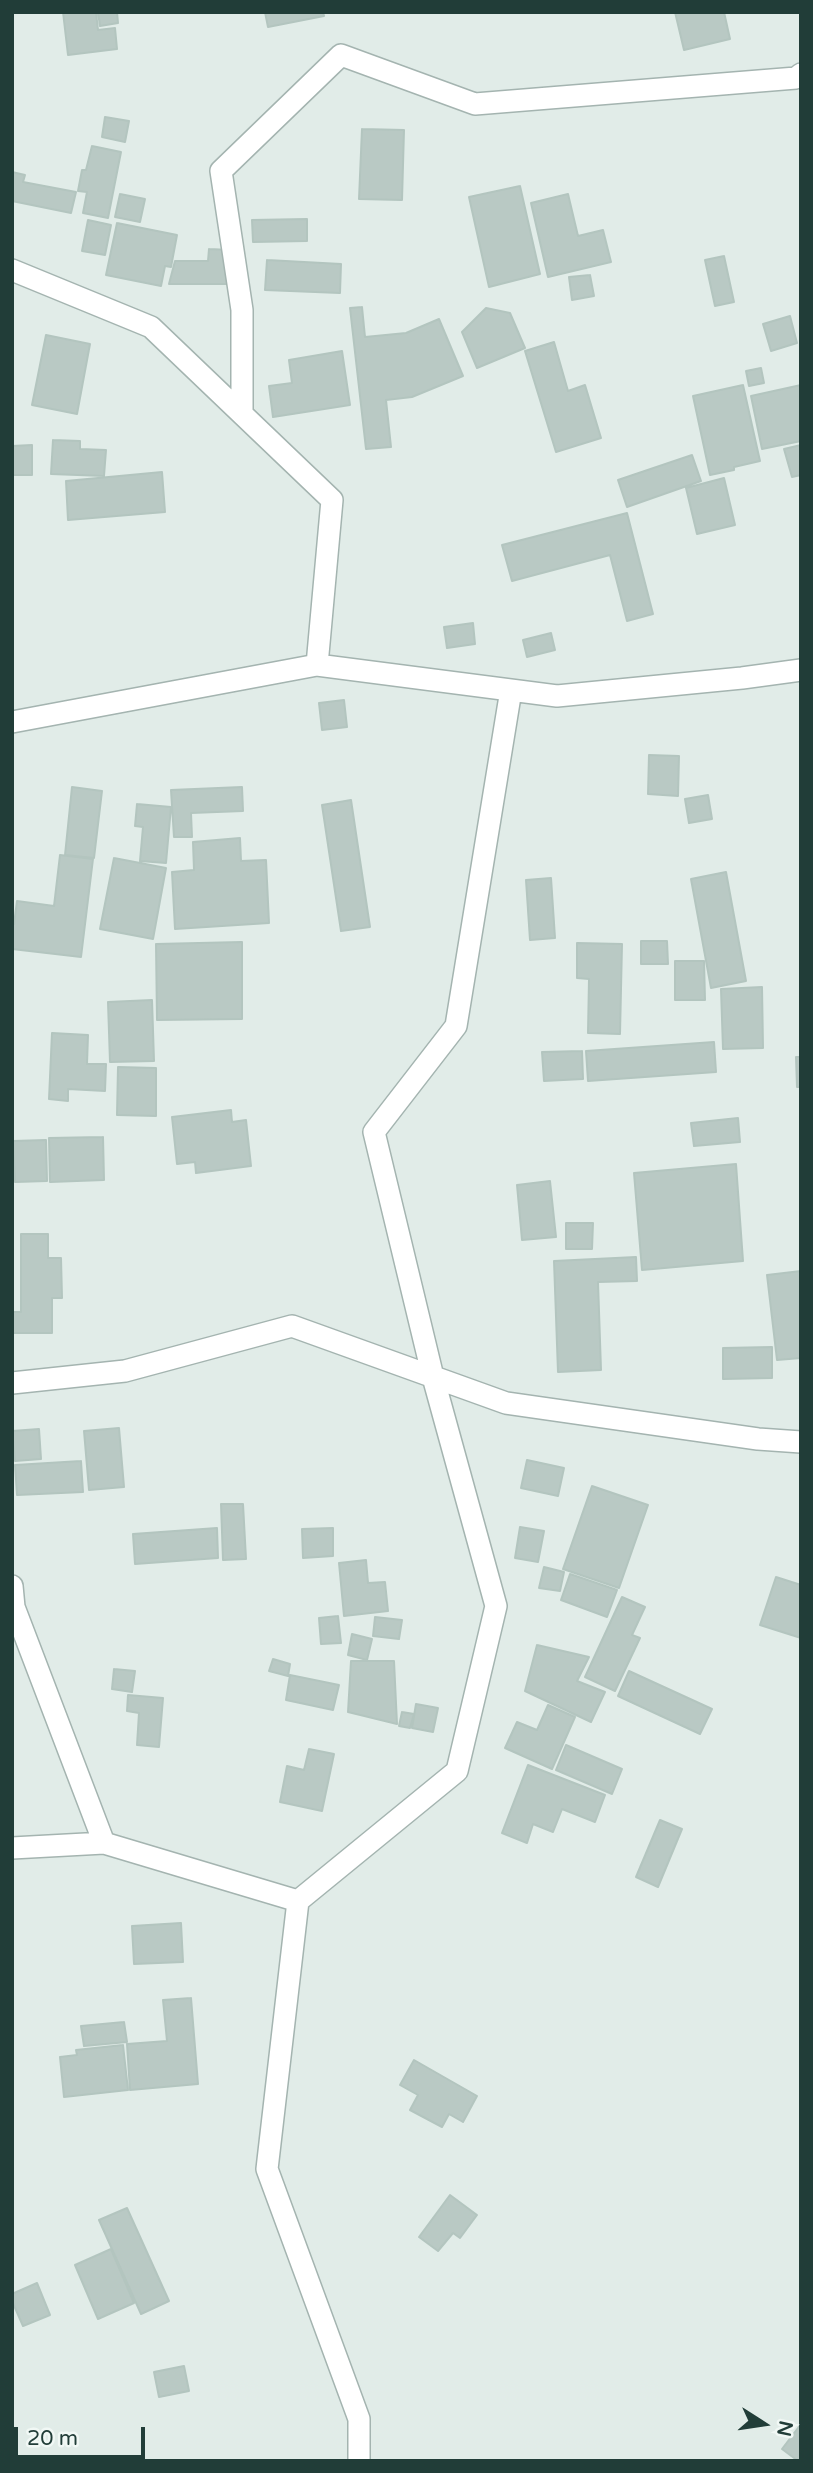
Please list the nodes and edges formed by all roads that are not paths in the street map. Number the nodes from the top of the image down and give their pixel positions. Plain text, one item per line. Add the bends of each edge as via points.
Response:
1 (801, 74) edge
2 (12, 270) edge
3 (242, 412) junction
4 (317, 665) junction
5 (801, 670) edge
6 (511, 690) junction
7 (12, 722) edge
8 (433, 1377) junction
9 (12, 1383) edge
10 (801, 1442) edge
11 (12, 1586) edge
12 (104, 1843) junction
13 (12, 1848) edge
14 (298, 1901) junction
15 (359, 2461) edge

1 - 3 street via 796,78 475,104 341,55 221,171 242,310
2 - 3 street via 151,327
3 - 4 street via 332,500
4 - 6 street
4 - 7 street
5 - 6 street via 557,696
6 - 8 street via 456,1026 374,1132
8 - 9 street via 292,1326 125,1371
8 - 10 street via 506,1403
8 - 14 street via 496,1606 457,1771
11 - 12 street via 14,1607
12 - 13 street
12 - 14 street
14 - 15 street via 267,2169 359,2419

